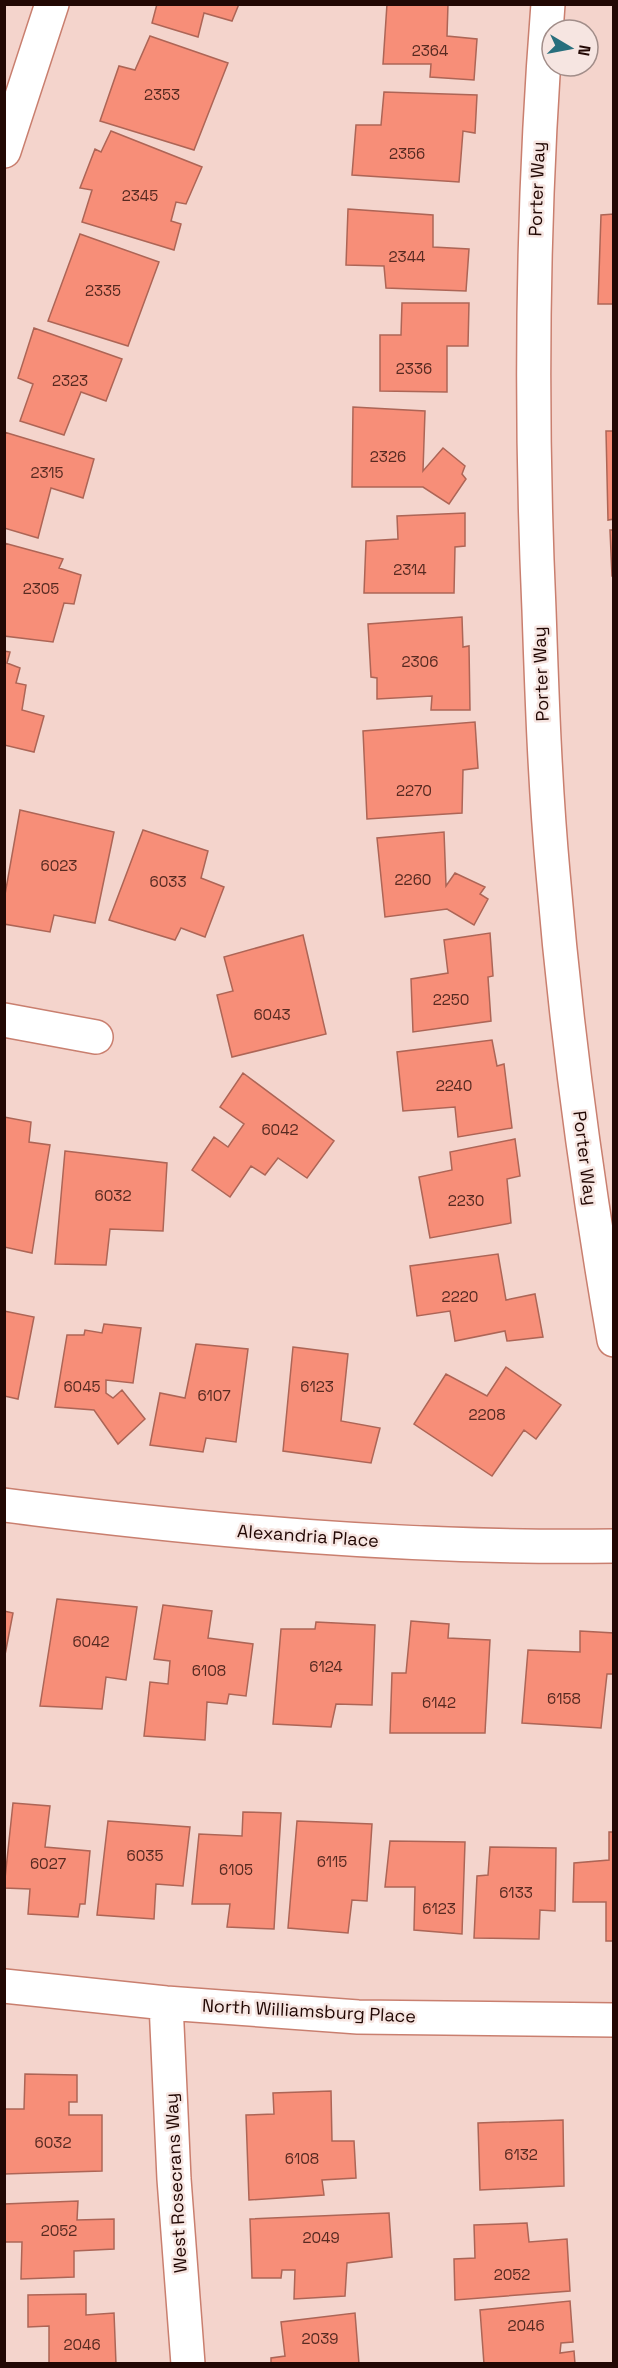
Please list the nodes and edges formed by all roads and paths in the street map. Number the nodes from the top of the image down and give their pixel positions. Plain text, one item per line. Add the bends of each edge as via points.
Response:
1 (52, 4) edge
2 (548, 4) edge
3 (4, 151) edge
4 (4, 1020) edge
5 (96, 1037) dead end
6 (614, 1340) edge
7 (4, 1505) edge
8 (614, 1546) edge
9 (4, 1986) edge
10 (166, 2003) junction
11 (614, 2020) edge
12 (188, 2364) edge

1 - 3 street
2 - 6 street, Porter Way via 540,106 533,340 535,520 545,763 567,1017 594,1224
4 - 5 street
7 - 8 street, Alexandria Place via 140,1522 367,1541
9 - 10 street, North Williamsburg Place
10 - 11 street, North Williamsburg Place via 358,2016
10 - 12 street, West Rosecrans Way

